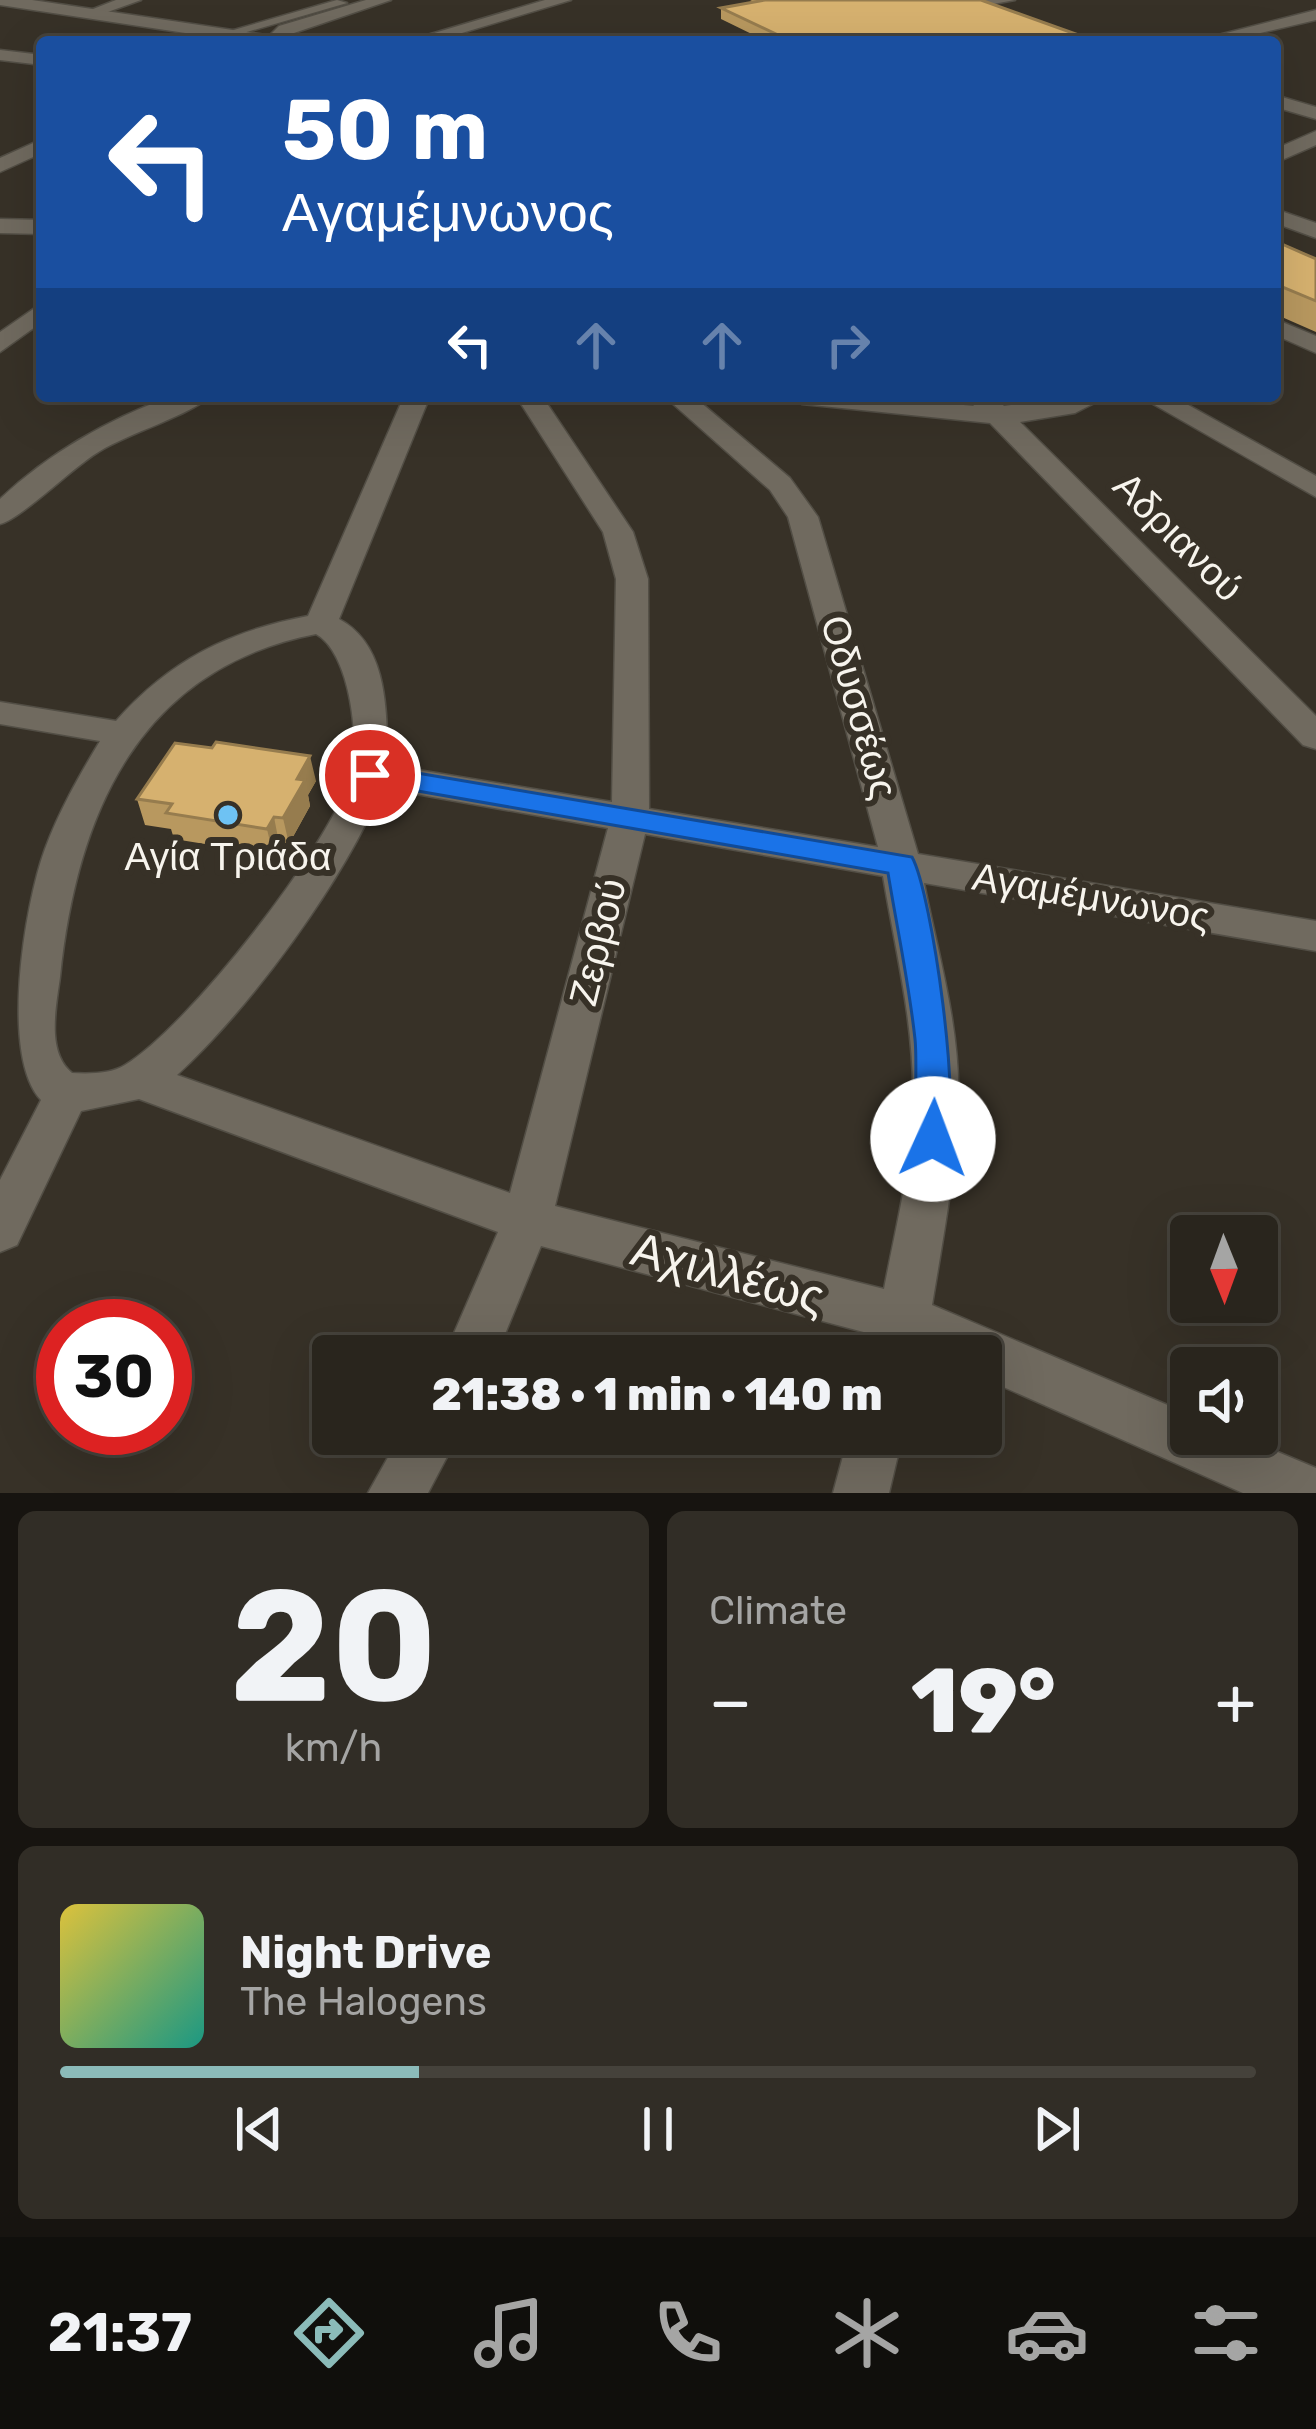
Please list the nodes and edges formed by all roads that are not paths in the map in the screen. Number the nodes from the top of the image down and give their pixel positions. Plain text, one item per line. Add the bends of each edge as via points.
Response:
1 (0, 0) edge
2 (133, 0) edge
3 (383, 0) edge
4 (563, 0) edge
5 (1007, 0) edge
6 (984, 1) edge
7 (342, 3) edge
8 (92, 13) junction
9 (1316, 15) edge
10 (1030, 19) edge
11 (226, 34) junction
12 (238, 36) edge
13 (280, 36) edge
14 (434, 36) edge
15 (1226, 36) edge
16 (0, 55) edge
17 (36, 59) edge
18 (1281, 102) edge
19 (1316, 113) edge
20 (1316, 137) edge
21 (35, 140) edge
22 (1281, 155) edge
23 (0, 166) edge
24 (1281, 218) edge
25 (0, 226) edge
26 (36, 227) edge
27 (1316, 231) edge
28 (26, 320) edge
29 (1281, 329) edge
30 (0, 344) edge
31 (1316, 345) edge
32 (182, 402) edge
33 (414, 402) edge
34 (533, 402) edge
35 (684, 402) edge
36 (927, 402) edge
37 (1081, 402) edge
38 (1164, 402) edge
39 (989, 405) edge
40 (1316, 488) edge
41 (0, 515) edge
42 (321, 623) junction
43 (0, 713) edge
44 (1312, 727) edge
45 (125, 734) junction
46 (370, 775) junction
47 (630, 818) junction
48 (902, 864) junction
49 (1316, 936) edge
50 (18, 1058) edge
51 (138, 1080) junction
52 (67, 1093) junction
53 (527, 1221) junction
54 (0, 1230) edge
55 (479, 1335) edge
56 (892, 1335) edge
57 (902, 1335) edge
58 (1002, 1376) edge
59 (419, 1455) edge
60 (871, 1455) edge
61 (396, 1493) edge
62 (861, 1493) edge
63 (1308, 1493) edge

1 - 8 street
2 - 8 street
3 - 7 street
4 - 14 street
5 - 6 street
6 - 10 street
7 - 11 street
7 - 13 street
8 - 11 street
9 - 15 street
11 - 12 street
16 - 17 street
18 - 19 street
20 - 22 street
21 - 23 street
24 - 27 street
25 - 26 street
28 - 30 street
29 - 31 street
32 - 41 street via 62,461
33 - 42 street
34 - 47 street, Ζερβού via 618,532 632,579
35 - 48 street, Οδυσσέως via 780,484 803,517
36 - 39 street
37 - 39 street via 1056,413
38 - 40 street
39 - 44 street, Αδριανού
42 - 45 street via 257,632 221,647 184,669
42 - 46 street via 351,643 366,678
43 - 45 street
45 - 50 street via 59,852
46 - 47 street, Αγαμέμνωνος
46 - 51 street via 306,887 179,1048
47 - 48 street, Αγαμέμνωνος
47 - 53 street, Ζερβού
48 - 49 street, Αγαμέμνωνος
48 - 57 street, Οδυσσέως via 936,1099
50 - 52 street
51 - 52 street
51 - 53 street, Αχιλλέως
52 - 54 street
53 - 55 street, Ζερβού
53 - 56 street, Αχιλλέως
58 - 63 street, Αχιλλέως
59 - 61 street
60 - 62 street

